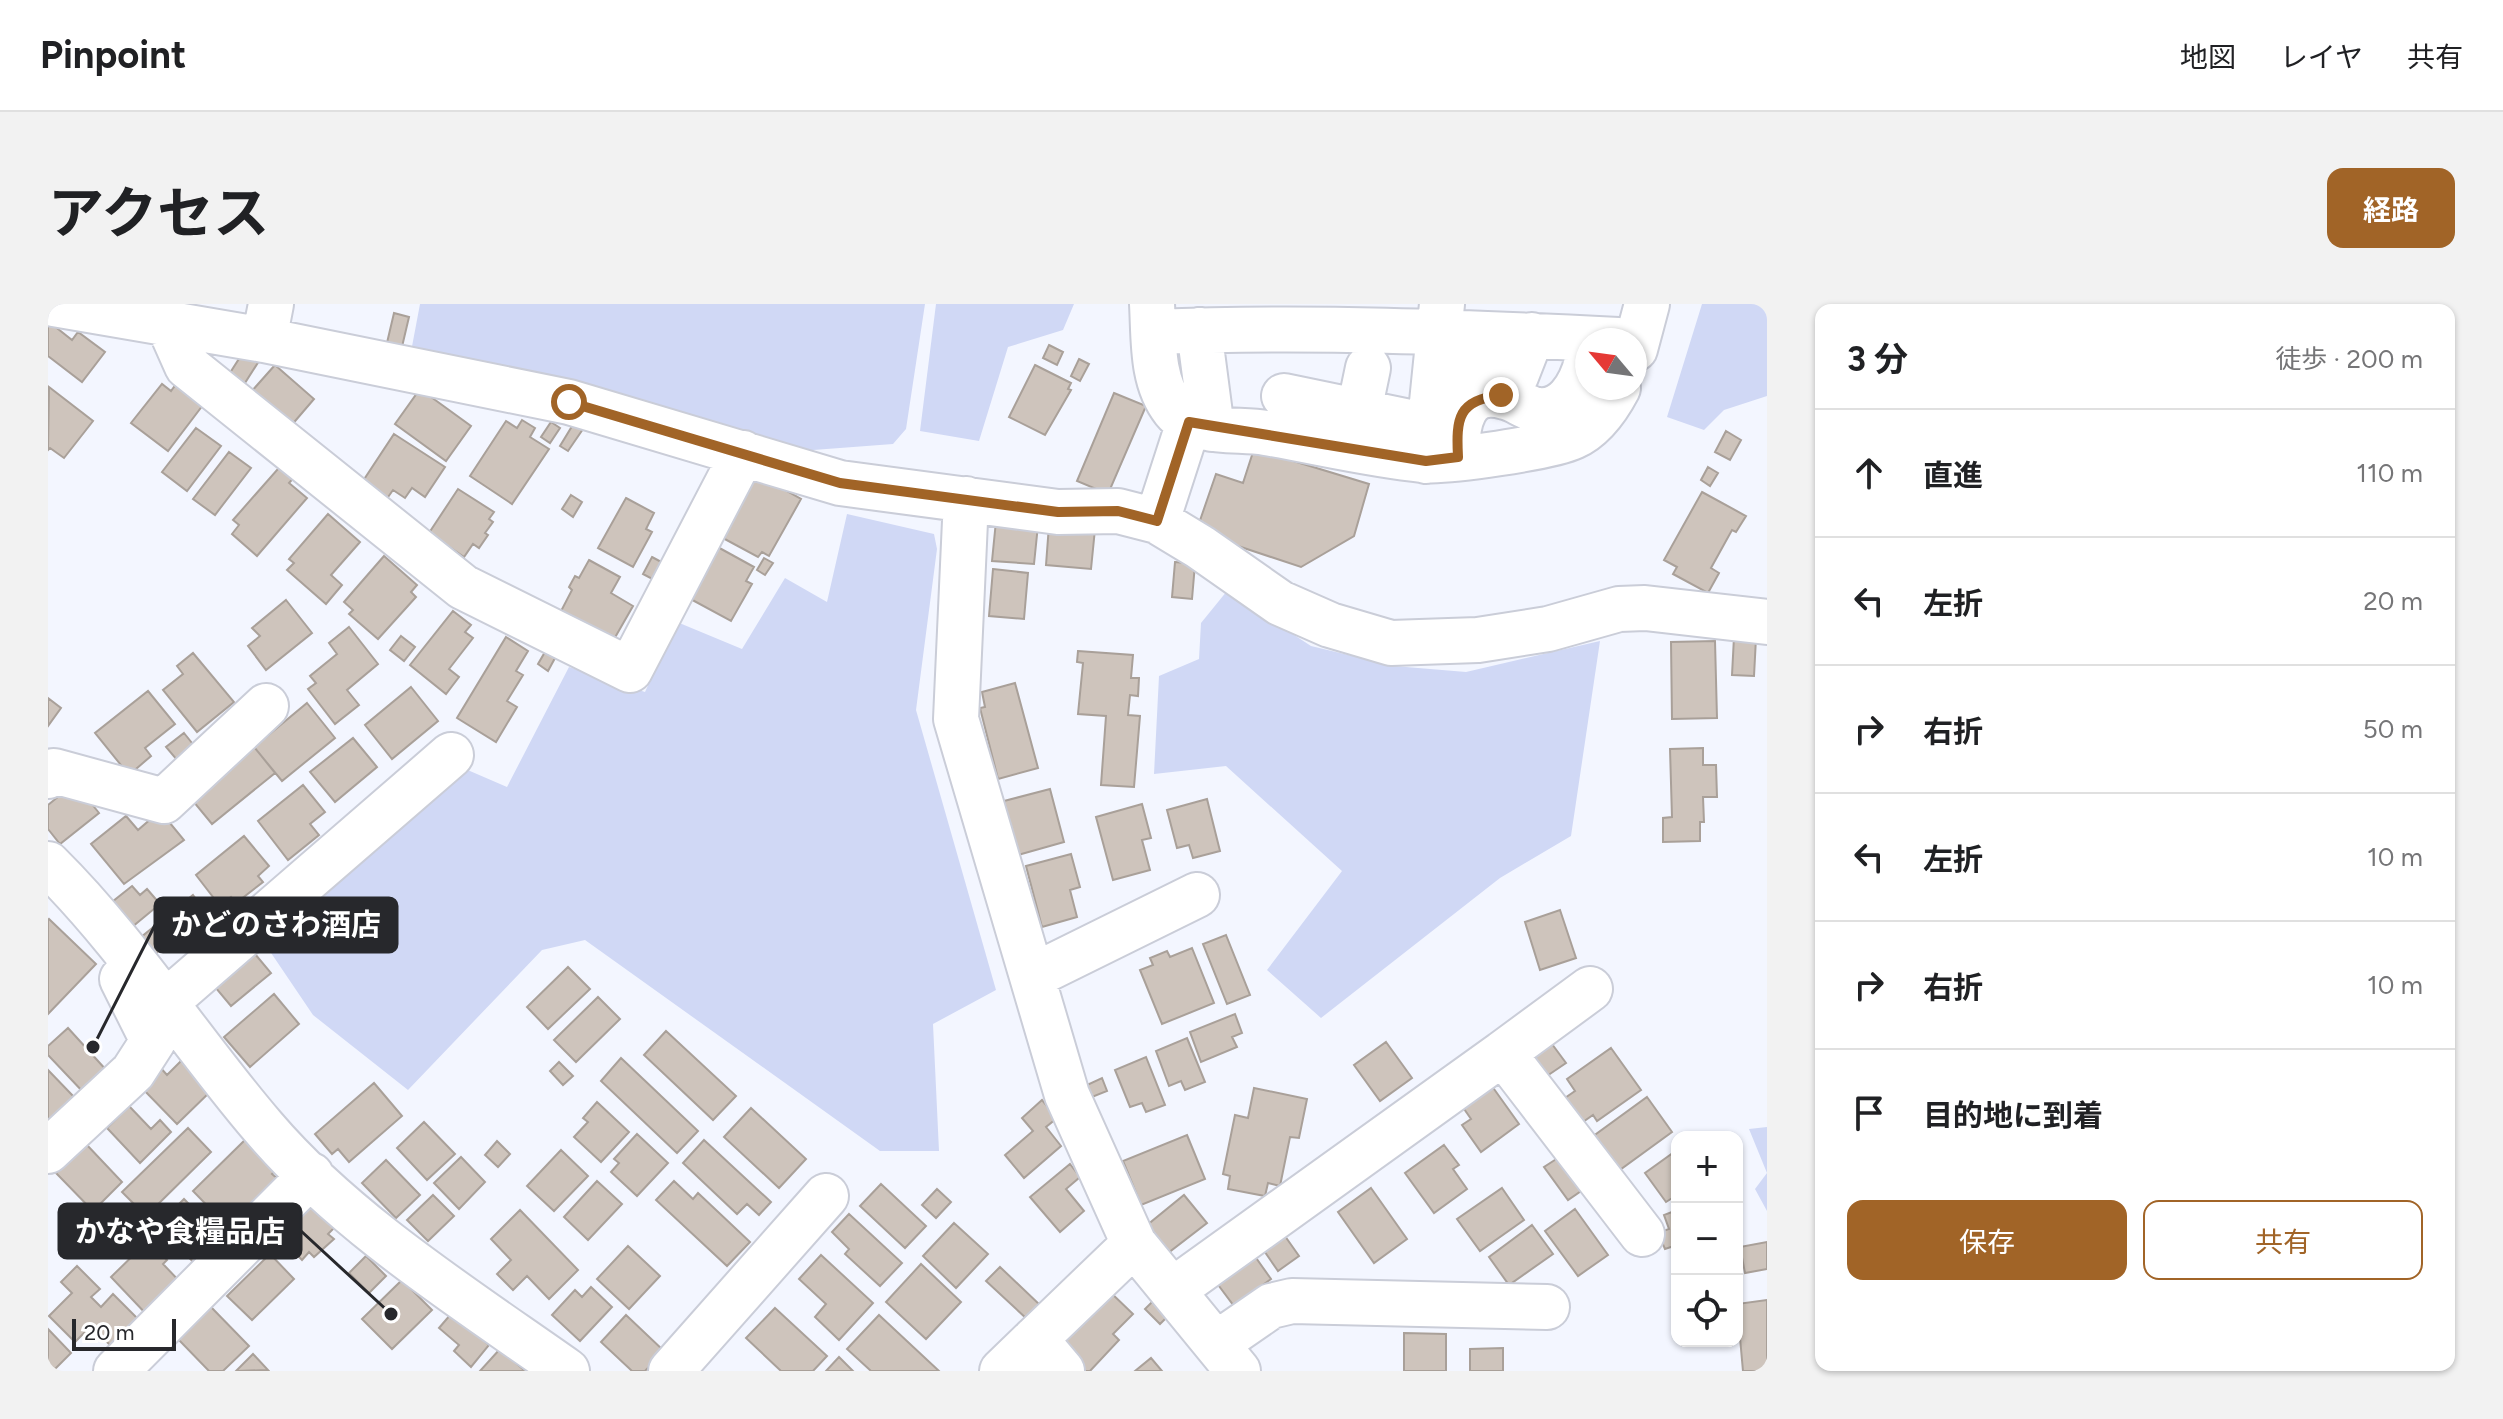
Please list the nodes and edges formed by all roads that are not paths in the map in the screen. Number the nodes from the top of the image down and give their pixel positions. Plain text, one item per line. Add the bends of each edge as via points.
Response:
1 (54, 304) edge
2 (1309, 316) edge
3 (1441, 317) edge
4 (1153, 318) edge
5 (167, 321) junction
6 (1220, 321) edge
7 (268, 322) edge
8 (1532, 335) junction
9 (1575, 337) edge
10 (1368, 368) dead end
11 (1575, 392) edge
12 (1609, 400) edge
13 (1359, 411) junction
14 (1283, 416) junction
15 (1201, 426) junction
16 (1436, 437) junction
17 (743, 453) junction
18 (966, 499) junction
19 (1157, 521) junction
20 (1767, 622) edge
21 (266, 706) dead end
22 (451, 755) dead end
23 (48, 776) edge
24 (53, 878) edge
25 (1197, 895) dead end
26 (135, 966) junction
27 (1033, 976) junction
28 (1590, 989) dead end
29 (166, 1002) junction
30 (1503, 1053) junction
31 (48, 1151) edge
32 (311, 1175) junction
33 (826, 1196) dead end
34 (1642, 1234) dead end
35 (1134, 1244) junction
36 (1173, 1290) junction
37 (1547, 1307) dead end
38 (1048, 1355) edge
39 (1227, 1357) edge
40 (116, 1371) edge
41 (567, 1371) edge
42 (671, 1371) edge
43 (1002, 1371) edge

1 - 5 street
2 - 3 street
2 - 6 street
2 - 14 street
3 - 8 street
3 - 16 street
4 - 6 street
4 - 15 street via 1156,368 1163,388 1174,410
5 - 7 street
5 - 17 street via 187,366 463,587 630,670
6 - 15 street
7 - 17 street
8 - 9 street
8 - 16 street via 1516,376 1469,364
10 - 13 street
11 - 16 street via 1553,408 1535,410 1501,395 1480,397 1464,409 1456,427
12 - 16 street via 1575,436 1547,445
13 - 14 street
13 - 16 street
14 - 15 street
14 - 16 street
15 - 19 street
17 - 18 street via 840,483
18 - 19 street via 1058,512 1118,511
18 - 27 street via 956,719
19 - 20 street via 1280,603 1391,643 1478,640 1619,609
21 - 23 street via 164,801 54,771
22 - 29 street
24 - 26 street
25 - 27 street
26 - 29 street
26 - 31 street via 122,979 153,1041 133,1072
27 - 35 street via 1067,1095
28 - 30 street
29 - 32 street via 265,1129
30 - 34 street
30 - 36 street
32 - 40 street
32 - 41 street via 408,1258
33 - 42 street
35 - 36 street
35 - 38 street
36 - 39 street
37 - 39 street via 1292,1301 1271,1306
38 - 43 street

